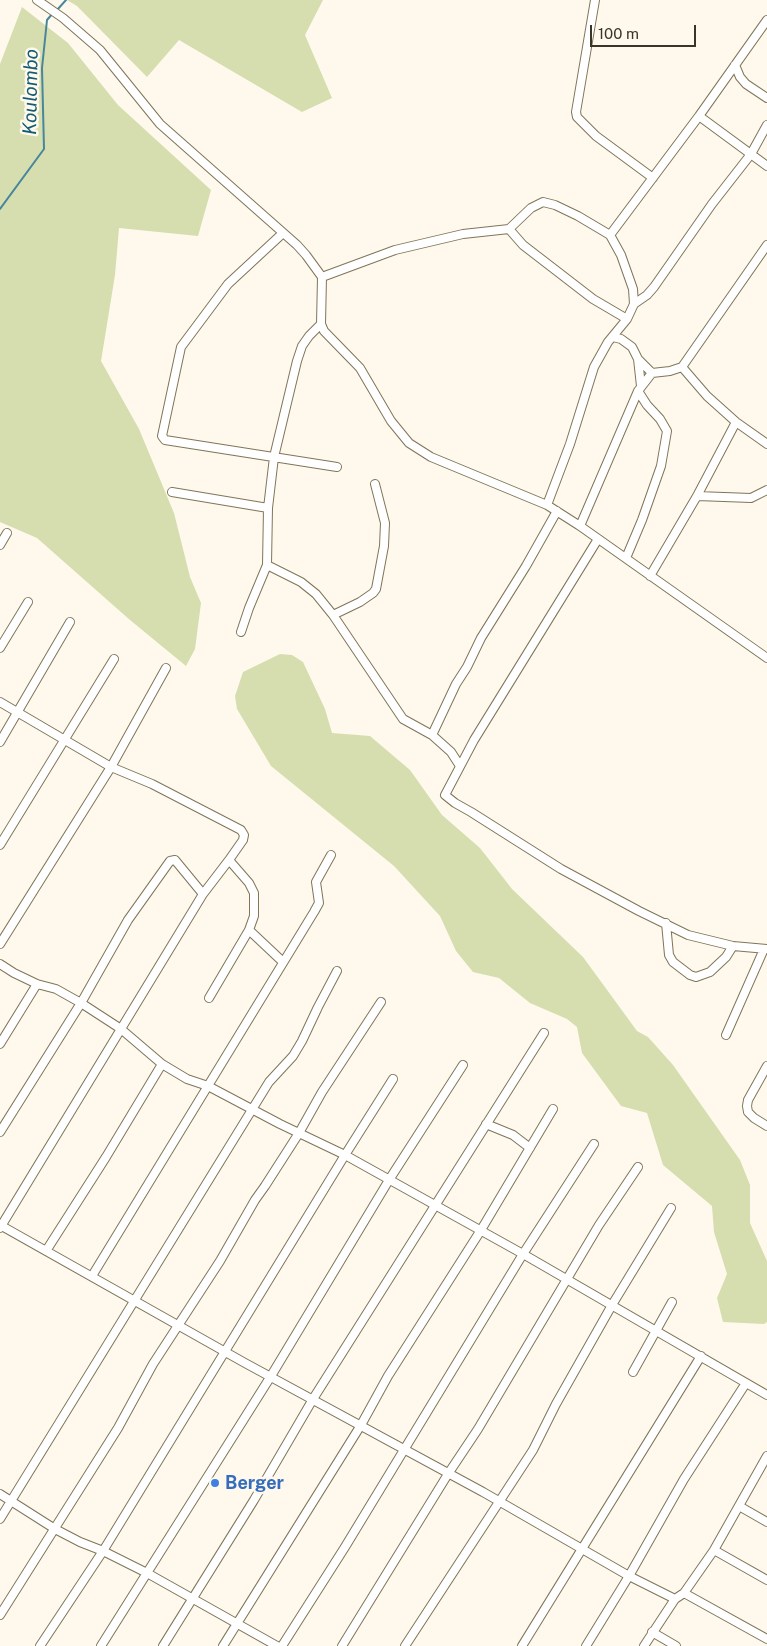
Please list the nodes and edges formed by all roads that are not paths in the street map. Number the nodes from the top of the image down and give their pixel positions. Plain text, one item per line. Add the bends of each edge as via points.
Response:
1 (37, 0) edge
2 (595, 0) edge
3 (767, 20) edge
4 (735, 65) junction
5 (767, 98) edge
6 (699, 116) junction
7 (767, 126) edge
8 (751, 154) junction
9 (767, 166) edge
10 (653, 178) junction
11 (509, 229) junction
12 (283, 232) junction
13 (610, 235) junction
14 (767, 245) edge
15 (322, 277) junction
16 (633, 289) junction
17 (647, 294) junction
18 (634, 304) junction
19 (614, 311) junction
20 (627, 319) junction
21 (321, 324) junction
22 (615, 333) junction
23 (638, 360) junction
24 (682, 367) junction
25 (652, 373) junction
26 (639, 389) junction
27 (736, 422) junction
28 (767, 444) edge
29 (274, 457) junction
30 (337, 467) dead end
31 (375, 484) dead end
32 (767, 490) edge
33 (172, 492) dead end
34 (697, 496) junction
35 (547, 505) junction
36 (268, 508) junction
37 (557, 512) junction
38 (580, 526) junction
39 (7, 533) dead end
40 (598, 539) junction
41 (0, 544) edge
42 (626, 558) junction
43 (267, 565) junction
44 (650, 576) junction
45 (28, 602) dead end
46 (333, 615) junction
47 (70, 622) dead end
48 (242, 632) dead end
49 (0, 648) edge
50 (767, 658) edge
51 (114, 659) dead end
52 (166, 668) dead end
53 (0, 702) edge
54 (18, 712) junction
55 (432, 735) junction
56 (64, 740) junction
57 (0, 742) edge
58 (460, 766) junction
59 (111, 767) junction
60 (0, 844) edge
61 (331, 855) dead end
62 (229, 860) junction
63 (203, 894) junction
64 (666, 923) junction
65 (249, 930) junction
66 (0, 944) edge
67 (733, 946) junction
68 (766, 949) edge
69 (283, 962) junction
70 (0, 964) edge
71 (337, 971) dead end
72 (37, 984) junction
73 (209, 998) dead end
74 (381, 1002) dead end
75 (82, 1003) junction
76 (121, 1029) junction
77 (544, 1033) dead end
78 (726, 1035) dead end
79 (0, 1044) edge
80 (162, 1064) junction
81 (463, 1065) dead end
82 (767, 1066) edge
83 (393, 1079) dead end
84 (208, 1086) junction
85 (553, 1109) dead end
86 (253, 1110) junction
87 (486, 1124) junction
88 (767, 1126) edge
89 (0, 1132) edge
90 (299, 1133) junction
91 (594, 1144) dead end
92 (530, 1148) junction
93 (345, 1155) junction
94 (638, 1167) dead end
95 (389, 1180) junction
96 (435, 1205) junction
97 (670, 1208) dead end
98 (0, 1226) edge
99 (481, 1230) junction
100 (46, 1251) junction
101 (523, 1254) junction
102 (92, 1276) junction
103 (567, 1279) junction
104 (134, 1299) junction
105 (672, 1302) dead end
106 (612, 1305) junction
107 (179, 1326) junction
108 (656, 1332) junction
109 (225, 1351) junction
110 (702, 1356) junction
111 (633, 1372) dead end
112 (271, 1376) junction
113 (746, 1383) junction
114 (767, 1395) edge
115 (313, 1398) junction
116 (361, 1425) junction
117 (404, 1449) junction
118 (766, 1459) edge
119 (448, 1474) junction
120 (0, 1494) edge
121 (12, 1501) junction
122 (499, 1503) junction
123 (739, 1506) junction
124 (0, 1519) edge
125 (767, 1522) edge
126 (55, 1529) junction
127 (582, 1549) junction
128 (103, 1550) junction
129 (714, 1550) junction
130 (147, 1573) junction
131 (629, 1576) junction
132 (767, 1580) edge
133 (684, 1593) junction
134 (676, 1598) junction
135 (192, 1600) junction
136 (0, 1615) edge
137 (236, 1625) junction
138 (652, 1632) junction
139 (767, 1639) edge
140 (40, 1646) edge
141 (101, 1646) edge
142 (163, 1646) edge
143 (224, 1646) edge
144 (277, 1646) edge
145 (282, 1646) edge
146 (342, 1646) edge
147 (405, 1646) edge
148 (522, 1646) edge
149 (586, 1646) edge
150 (644, 1646) edge
151 (676, 1646) edge

1 - 12 street via 100,50 160,124
2 - 10 street via 577,117 596,136
3 - 4 street
4 - 5 street via 746,84
4 - 6 street
6 - 8 street
6 - 10 street
7 - 8 street
8 - 9 street
8 - 17 street
10 - 13 street
11 - 13 street via 543,202 578,216
11 - 15 street via 463,234 395,250
11 - 19 street via 523,245
12 - 15 street
12 - 29 street via 228,284 181,347 162,432 165,440
13 - 16 street
14 - 24 street
15 - 21 street
16 - 17 street
16 - 18 street
17 - 18 street
18 - 20 street
19 - 20 street
19 - 22 street
20 - 22 street
21 - 29 street via 302,346
21 - 35 street via 360,368 398,432 414,447
22 - 23 street via 629,344
22 - 35 street via 594,367
23 - 25 street
23 - 26 street
24 - 25 street
24 - 27 street
25 - 26 street
26 - 38 street
26 - 42 street via 666,431 661,466
27 - 28 street
27 - 34 street
29 - 30 street
29 - 36 street
31 - 46 street via 385,530 376,589 360,602
32 - 34 street via 751,498
33 - 36 street
34 - 44 street
35 - 37 street
36 - 43 street
37 - 38 street
37 - 55 street via 481,638
38 - 40 street
39 - 41 street
40 - 42 street
40 - 58 street
42 - 44 street
43 - 46 street via 301,582
43 - 48 street
44 - 50 street
45 - 49 street
46 - 55 street via 403,720
47 - 54 street
51 - 56 street
52 - 59 street
53 - 54 street
54 - 56 street
54 - 57 street
55 - 58 street
56 - 59 street
56 - 60 street
58 - 64 street via 447,797 567,872
59 - 62 street via 152,784 241,830 243,840
59 - 66 street
61 - 69 street via 316,882 319,903
62 - 63 street
62 - 65 street via 254,893 254,916
63 - 75 street via 175,860 170,861 128,920
63 - 76 street
64 - 67 street via 688,935
64 - 67 street via 669,955 680,968 696,977 717,966
65 - 69 street
65 - 73 street
67 - 68 street
68 - 78 street
69 - 84 street
70 - 72 street
71 - 86 street via 293,1056 269,1082
72 - 75 street via 56,989
72 - 79 street
74 - 90 street
75 - 76 street
75 - 89 street
76 - 80 street
76 - 98 street
77 - 87 street
80 - 84 street via 187,1079
80 - 100 street
81 - 95 street
82 - 88 street via 747,1106 754,1118
83 - 93 street
84 - 86 street
84 - 102 street
85 - 92 street
86 - 90 street
86 - 104 street
87 - 92 street via 513,1135
87 - 96 street
90 - 93 street
90 - 107 street
91 - 101 street
92 - 99 street
93 - 95 street
93 - 109 street
94 - 103 street
95 - 96 street
95 - 112 street
96 - 99 street
96 - 115 street
97 - 106 street
98 - 100 street
99 - 101 street
99 - 116 street via 388,1376
100 - 102 street
101 - 103 street
101 - 117 street
102 - 104 street
103 - 106 street
103 - 119 street
104 - 107 street
104 - 121 street
105 - 108 street
106 - 108 street
106 - 122 street via 533,1450
107 - 109 street
107 - 126 street
108 - 110 street
108 - 111 street
109 - 112 street
109 - 128 street
110 - 113 street
110 - 127 street
112 - 115 street
112 - 130 street
113 - 114 street
113 - 131 street via 684,1479
115 - 116 street
115 - 135 street
116 - 117 street
116 - 137 street
117 - 119 street
117 - 145 street
118 - 123 street
119 - 122 street
119 - 146 street
120 - 121 street
121 - 124 street
121 - 126 street
122 - 127 street
122 - 147 street
123 - 125 street
123 - 129 street
126 - 128 street
126 - 136 street
127 - 131 street
127 - 148 street
128 - 130 street
128 - 140 street
129 - 132 street
129 - 133 street
130 - 135 street
130 - 141 street
131 - 134 street
131 - 149 street
133 - 134 street
133 - 139 street
134 - 138 street
135 - 137 street
135 - 142 street
137 - 143 street
137 - 144 street
138 - 150 street
138 - 151 street

